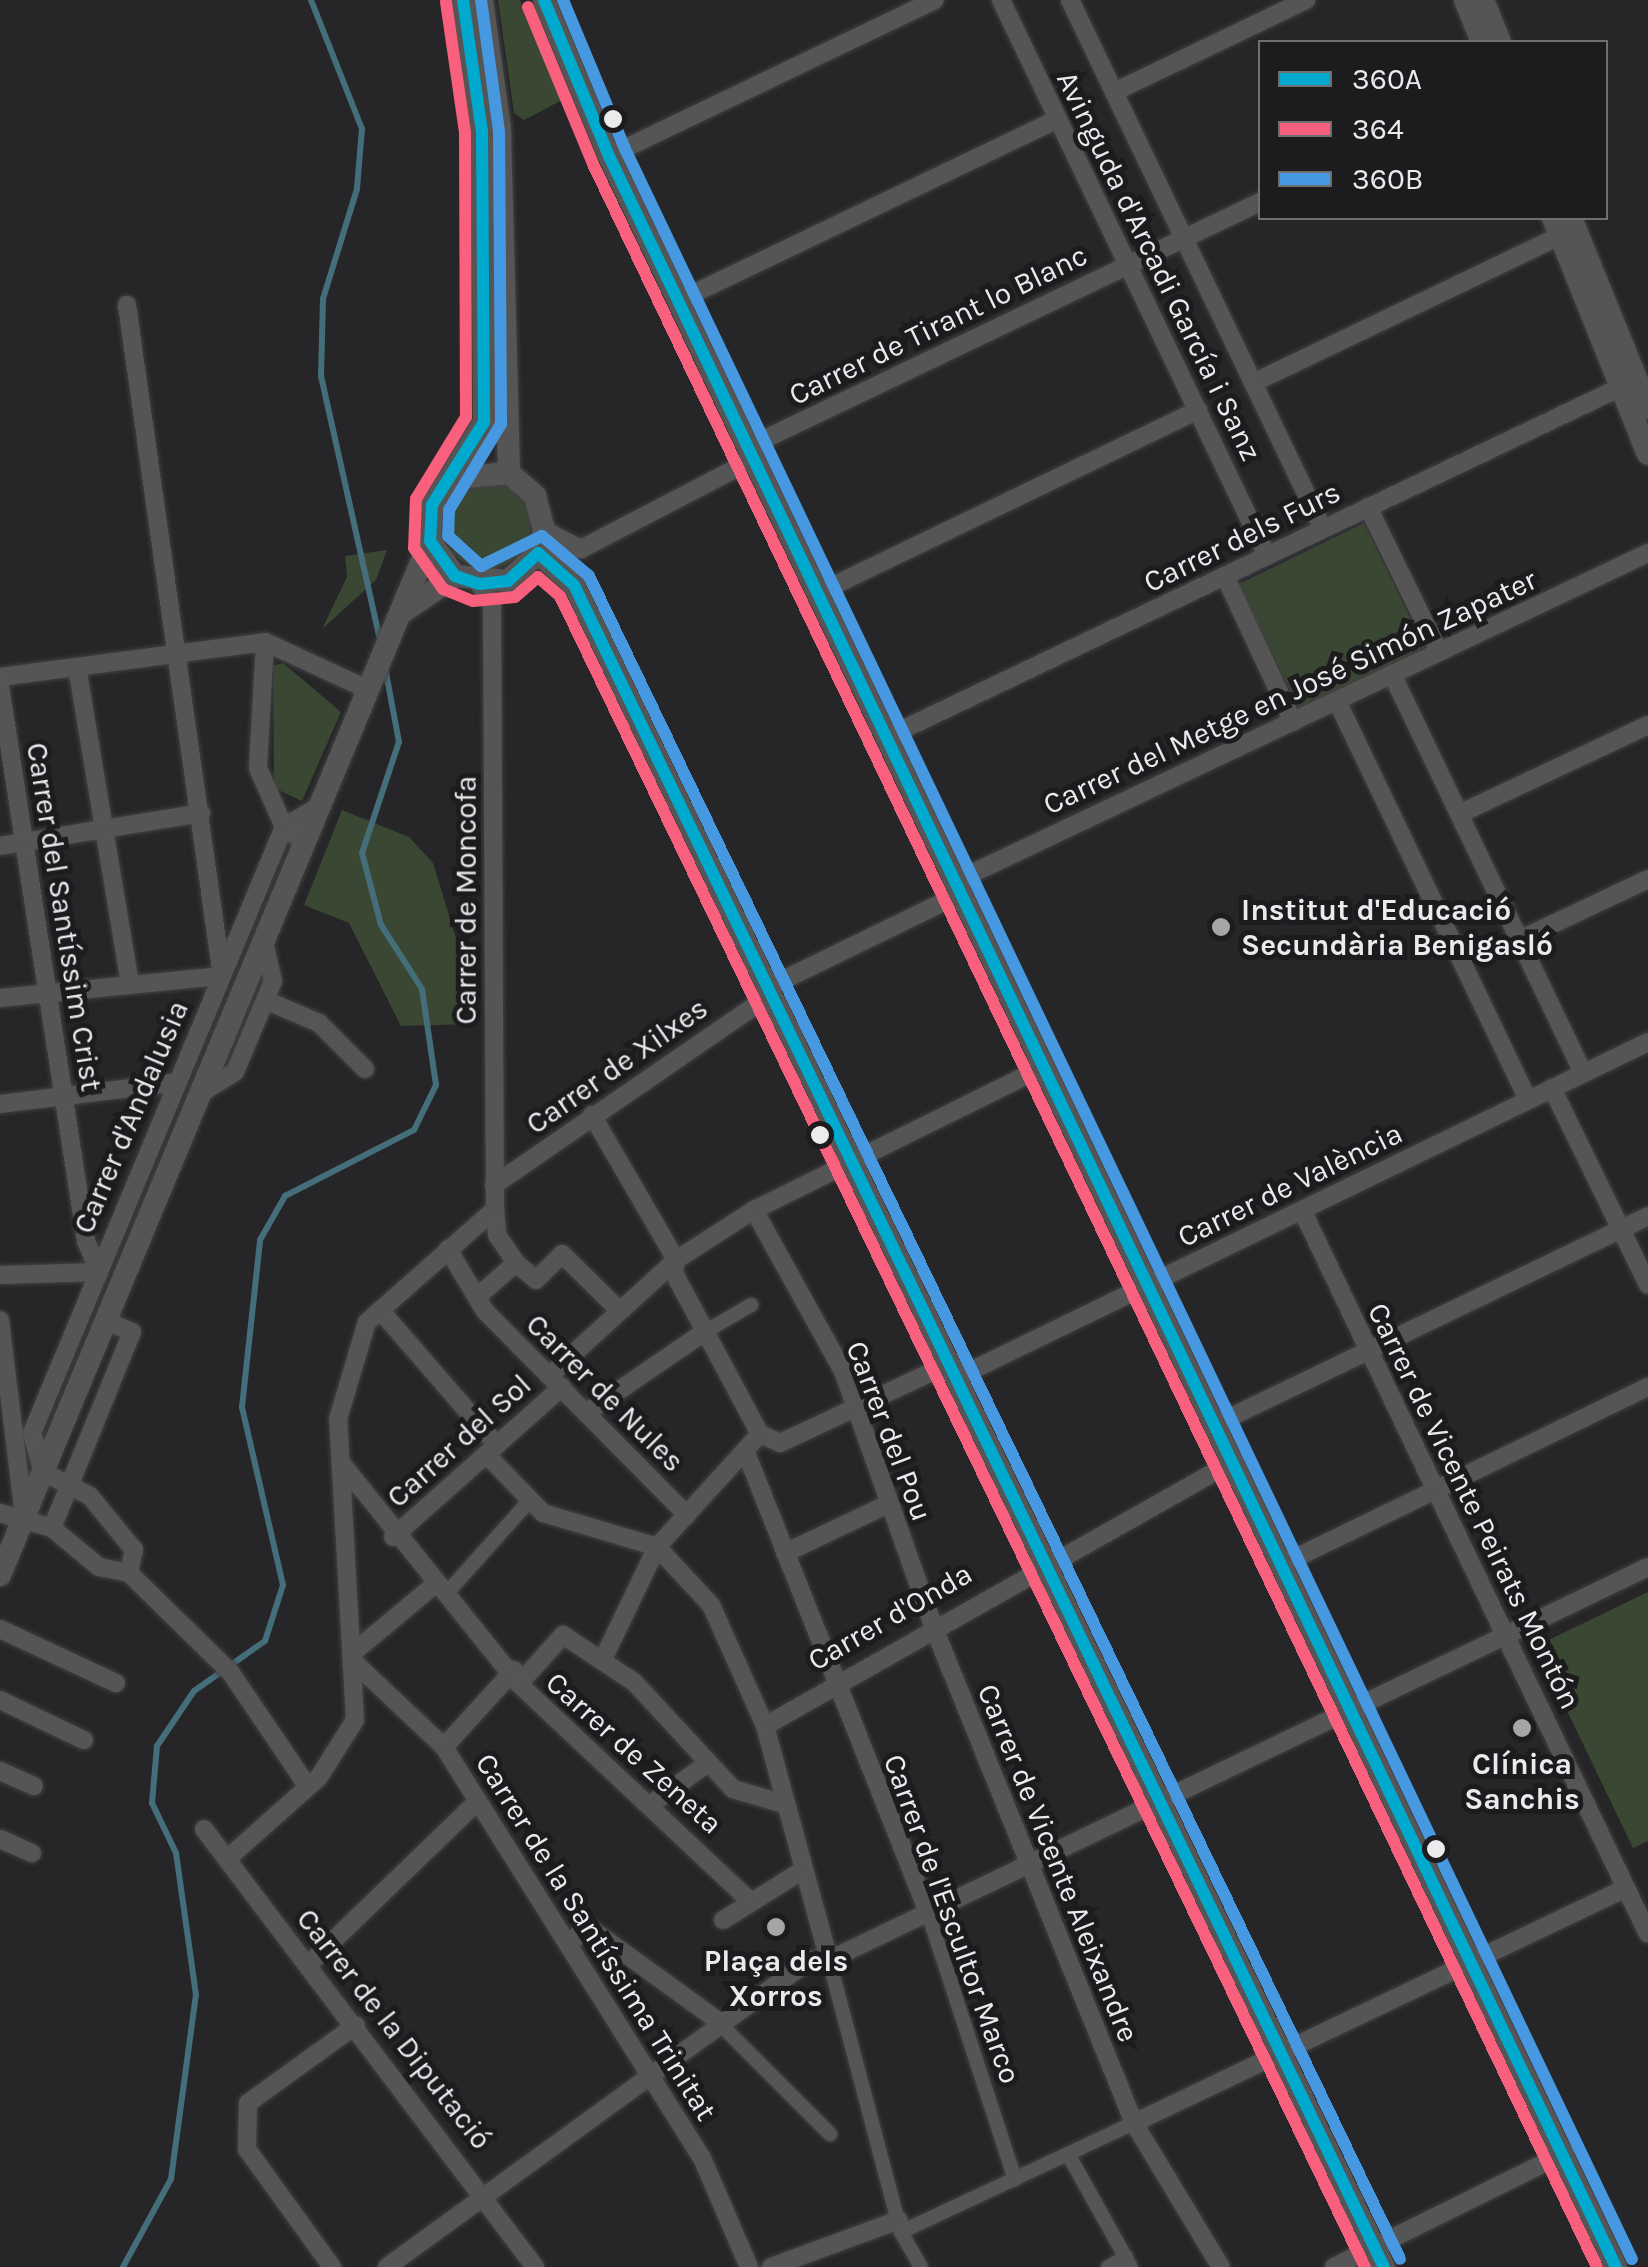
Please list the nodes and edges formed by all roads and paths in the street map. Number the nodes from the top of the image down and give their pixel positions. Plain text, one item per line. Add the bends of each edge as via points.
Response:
1 (463, 0) edge
2 (482, 0) edge
3 (935, 0) edge
4 (1001, 0) edge
5 (1070, 0) edge
6 (1306, 0) edge
7 (1465, 0) edge
8 (1483, 0) edge
9 (549, 2) edge
10 (1481, 40) edge
11 (1499, 40) edge
12 (1114, 92) junction
13 (1058, 118) junction
14 (609, 156) junction
15 (1258, 203) edge
16 (1562, 223) edge
17 (1184, 239) junction
18 (1128, 265) junction
19 (678, 301) junction
20 (127, 305) dead end
21 (1253, 384) junction
22 (1621, 386) junction
23 (1648, 408) edge
24 (1198, 410) junction
25 (751, 453) junction
26 (1648, 454) edge
27 (509, 474) junction
28 (455, 478) junction
29 (1368, 507) junction
30 (1323, 529) junction
31 (430, 541) junction
32 (541, 541) junction
33 (581, 549) junction
34 (1648, 553) edge
35 (1267, 556) junction
36 (455, 576) junction
37 (1225, 576) junction
38 (574, 584) junction
39 (818, 593) junction
40 (486, 594) junction
41 (400, 614) junction
42 (265, 642) junction
43 (1440, 652) junction
44 (178, 654) junction
45 (77, 667) junction
46 (1392, 674) junction
47 (0, 677) edge
48 (0, 686) edge
49 (368, 690) junction
50 (1337, 701) junction
51 (1293, 722) junction
52 (1648, 725) edge
53 (888, 737) junction
54 (321, 805) junction
55 (201, 814) junction
56 (1459, 814) junction
57 (284, 828) junction
58 (104, 829) junction
59 (24, 842) junction
60 (305, 843) junction
61 (0, 846) edge
62 (1648, 879) edge
63 (959, 887) junction
64 (1519, 940) junction
65 (264, 942) junction
66 (222, 976) junction
67 (130, 985) junction
68 (770, 990) junction
69 (48, 993) junction
70 (0, 998) edge
71 (265, 1000) junction
72 (1648, 1042) edge
73 (1045, 1066) junction
74 (366, 1069) dead end
75 (1583, 1074) junction
76 (178, 1082) junction
77 (1552, 1088) junction
78 (201, 1093) junction
79 (64, 1096) junction
80 (1528, 1100) junction
81 (0, 1104) edge
82 (592, 1115) junction
83 (853, 1162) junction
84 (494, 1196) junction
85 (754, 1210) junction
86 (1302, 1210) junction
87 (1648, 1216) edge
88 (1622, 1228) junction
89 (444, 1252) junction
90 (676, 1260) junction
91 (523, 1268) junction
92 (99, 1272) junction
93 (0, 1276) edge
94 (1149, 1284) junction
95 (1648, 1285) edge
96 (481, 1304) junction
97 (751, 1306) dead end
98 (380, 1310) junction
99 (620, 1311) junction
100 (0, 1320) edge
101 (106, 1321) junction
102 (704, 1334) junction
103 (1369, 1350) junction
104 (952, 1371) junction
105 (556, 1382) junction
106 (1648, 1387) edge
107 (71, 1404) junction
108 (854, 1410) junction
109 (586, 1412) junction
110 (99, 1414) junction
111 (4, 1418) edge
112 (1216, 1424) junction
113 (760, 1434) junction
114 (55, 1442) junction
115 (492, 1450) junction
116 (745, 1450) junction
117 (82, 1454) junction
118 (1234, 1461) junction
119 (341, 1463) junction
120 (43, 1472) junction
121 (69, 1486) junction
122 (1436, 1490) junction
123 (530, 1500) junction
124 (888, 1504) junction
125 (0, 1512) edge
126 (687, 1515) junction
127 (24, 1516) junction
128 (52, 1528) junction
129 (393, 1536) junction
130 (657, 1547) junction
131 (784, 1554) junction
132 (1046, 1562) junction
133 (1284, 1564) junction
134 (1648, 1567) edge
135 (129, 1573) junction
136 (0, 1575) edge
137 (440, 1590) junction
138 (932, 1624) junction
139 (0, 1629) edge
140 (1505, 1636) junction
141 (605, 1655) junction
142 (355, 1658) junction
143 (517, 1677) junction
144 (833, 1679) junction
145 (116, 1683) dead end
146 (0, 1700) edge
147 (1352, 1709) junction
148 (765, 1726) junction
149 (84, 1740) dead end
150 (444, 1746) junction
151 (705, 1764) junction
152 (0, 1771) edge
153 (306, 1784) junction
154 (34, 1786) dead end
155 (1160, 1798) junction
156 (478, 1801) junction
157 (654, 1802) junction
158 (781, 1803) junction
159 (204, 1829) dead end
160 (0, 1839) edge
161 (32, 1853) dead end
162 (227, 1859) junction
163 (800, 1862) junction
164 (1029, 1864) junction
165 (1626, 1888) junction
166 (751, 1902) junction
167 (928, 1913) junction
168 (723, 1920) dead end
169 (1648, 1934) edge
170 (569, 1946) junction
171 (829, 1960) junction
172 (1474, 1962) junction
173 (309, 1964) junction
174 (717, 2020) junction
175 (356, 2025) junction
176 (1284, 2053) junction
177 (647, 2070) junction
178 (1134, 2123) junction
179 (830, 2134) dead end
180 (1565, 2153) junction
181 (1068, 2154) junction
182 (1014, 2178) junction
183 (486, 2192) junction
184 (900, 2226) junction
185 (1381, 2256) edge
186 (1129, 2262) edge
187 (332, 2267) edge
188 (386, 2267) edge
189 (535, 2267) edge
190 (750, 2267) edge
191 (771, 2267) edge
192 (921, 2267) edge
193 (1108, 2267) edge
194 (1221, 2267) edge
195 (1334, 2267) edge
196 (1616, 2267) edge

1 - 28 street via 482,132 484,422
2 - 27 street via 500,128
3 - 14 street
4 - 13 street, Avinguda d'Arcadi García i Sanz
5 - 12 street, Avinguda d'Arcadi García i Sanz
6 - 12 street
7 - 10 street
8 - 11 street
9 - 14 street
12 - 17 street, Avinguda d'Arcadi García i Sanz
13 - 18 street, Avinguda d'Arcadi García i Sanz
13 - 19 street
14 - 19 street
15 - 17 street, Carrer de Tirant lo Blanc
16 - 21 street
16 - 22 street
16 - 23 street
17 - 18 street, Carrer de Tirant lo Blanc
17 - 21 street, Avinguda d'Arcadi García i Sanz
18 - 24 street, Avinguda d'Arcadi García i Sanz
18 - 25 street, Carrer de Tirant lo Blanc
19 - 25 street
20 - 44 street
21 - 30 street, Avinguda d'Arcadi García i Sanz
22 - 26 street
22 - 29 street, Carrer dels Furs
24 - 35 street, Avinguda d'Arcadi García i Sanz
24 - 39 street
25 - 33 street, Carrer de Tirant lo Blanc
25 - 39 street
27 - 28 street
27 - 32 street via 536,496
28 - 31 street via 432,505
29 - 30 street, Carrer dels Furs
29 - 43 street
30 - 35 street, Carrer dels Furs
31 - 36 street
31 - 41 street, Carrer d'Andalusia
32 - 33 street
32 - 38 street
32 - 40 street via 508,581
33 - 38 street
34 - 43 street, Carrer del Metge en José Simón Zapater
35 - 37 street, Carrer dels Furs
36 - 40 street
36 - 41 street
37 - 51 street
37 - 53 street, Carrer dels Furs
38 - 68 street
39 - 53 street
40 - 84 street, Carrer de Moncofa
41 - 49 street, Carrer d'Andalusia
42 - 44 street
42 - 49 street
42 - 57 street via 258,768
43 - 46 street, Carrer del Metge en José Simón Zapater
44 - 45 street
44 - 55 street
45 - 47 street
45 - 58 street
46 - 50 street, Carrer del Metge en José Simón Zapater
46 - 56 street
48 - 59 street, Carrer del Santíssim Crist
49 - 54 street, Carrer d'Andalusia
50 - 51 street, Carrer del Metge en José Simón Zapater
50 - 80 street
51 - 63 street, Carrer del Metge en José Simón Zapater
52 - 56 street
53 - 63 street
54 - 57 street
54 - 60 street, Carrer d'Andalusia
55 - 58 street
55 - 66 street
56 - 64 street
57 - 60 street
57 - 66 street, Carrer d'Andalusia
58 - 59 street
58 - 67 street
59 - 61 street
59 - 69 street, Carrer del Santíssim Crist
60 - 65 street, Carrer d'Andalusia
62 - 64 street
63 - 68 street, Carrer de Xilxes
63 - 73 street
64 - 75 street
65 - 71 street, Carrer d'Andalusia via 273,981
65 - 78 street, Carrer d'Andalusia
66 - 67 street
66 - 76 street, Carrer d'Andalusia
67 - 69 street
68 - 82 street, Carrer de Xilxes
68 - 83 street
69 - 70 street
69 - 79 street, Carrer del Santíssim Crist
71 - 74 street via 319,1023
71 - 78 street, Carrer d'Andalusia via 236,1072
72 - 75 street, Carrer de València
73 - 83 street, Carrer del Sol
73 - 94 street
75 - 77 street, Carrer de València
76 - 79 street
76 - 92 street, Carrer d'Andalusia
77 - 80 street, Carrer de València
77 - 88 street
78 - 101 street, Carrer d'Andalusia
79 - 81 street
79 - 92 street, Carrer del Santíssim Crist
80 - 86 street, Carrer de València
82 - 84 street, Carrer de Xilxes
82 - 90 street
83 - 85 street, Carrer del Sol
83 - 104 street
84 - 89 street, Carrer de Xilxes
84 - 91 street, Carrer de Moncofa via 497,1235
85 - 90 street, Carrer del Sol
85 - 108 street, Carrer del Pou via 843,1371
86 - 94 street, Carrer de València
86 - 103 street, Carrer de Vicente Peirats Montón
87 - 88 street
88 - 95 street
88 - 103 street
89 - 96 street, Carrer de Nules
89 - 98 street, Carrer de Xilxes
90 - 99 street, Carrer del Sol
90 - 102 street
91 - 96 street
91 - 99 street via 536,1280 562,1254
92 - 93 street
92 - 120 street, Carrer d'Andalusia via 32,1433
94 - 104 street, Carrer de València
94 - 112 street
96 - 105 street, Carrer de Nules
97 - 102 street
98 - 115 street
98 - 119 street via 368,1322 338,1419
99 - 105 street, Carrer del Sol
100 - 111 street
101 - 107 street, Carrer d'Andalusia
101 - 110 street via 132,1332
102 - 109 street
102 - 113 street
103 - 112 street
103 - 122 street, Carrer de Vicente Peirats Montón
104 - 108 street, Carrer de València
104 - 132 street
105 - 109 street, Carrer de Nules
105 - 115 street, Carrer del Sol
106 - 122 street
107 - 110 street
107 - 114 street, Carrer d'Andalusia
108 - 113 street, Carrer de València via 780,1443
108 - 124 street, Carrer del Pou
109 - 126 street, Carrer de Nules
110 - 117 street
111 - 127 street
112 - 118 street
113 - 116 street
114 - 117 street
114 - 120 street, Carrer d'Andalusia
115 - 123 street
115 - 129 street, Carrer del Sol
116 - 126 street
116 - 131 street, Carrer de l'Escultor Marco
117 - 121 street
118 - 132 street, Carrer d'Onda
118 - 133 street
119 - 129 street, Carrer de Zeneta
119 - 142 street
120 - 121 street
120 - 127 street, Carrer d'Andalusia
121 - 128 street
121 - 135 street via 90,1496 134,1550
122 - 133 street
122 - 140 street, Carrer de Vicente Peirats Montón
123 - 130 street via 544,1513
123 - 137 street
124 - 131 street
124 - 138 street, Carrer del Pou
125 - 127 street
126 - 130 street
127 - 128 street
127 - 136 street, Carrer d'Andalusia
128 - 135 street via 100,1567
129 - 137 street, Carrer de Zeneta
130 - 141 street
130 - 148 street via 712,1606
131 - 144 street, Carrer de l'Escultor Marco
132 - 138 street, Carrer d'Onda
132 - 155 street
133 - 147 street
134 - 140 street
135 - 153 street via 232,1673
137 - 142 street
137 - 143 street, Carrer de Zeneta
138 - 144 street, Carrer d'Onda
138 - 164 street, Carrer de Vicente Aleixandre
139 - 145 street
140 - 147 street
140 - 165 street, Carrer de Vicente Peirats Montón
141 - 143 street via 564,1635
141 - 151 street
142 - 150 street, Carrer de la Santíssima Trinitat
142 - 153 street via 355,1720
143 - 150 street
143 - 157 street, Carrer de Zeneta via 589,1757
144 - 148 street, Carrer d'Onda
144 - 167 street, Carrer de l'Escultor Marco
146 - 149 street
147 - 155 street
147 - 172 street
148 - 158 street
150 - 156 street, Carrer de la Santíssima Trinitat
151 - 157 street
151 - 158 street via 733,1788
152 - 154 street
153 - 162 street
155 - 164 street
155 - 176 street
156 - 170 street, Carrer de la Santíssima Trinitat
156 - 173 street
157 - 166 street, Carrer de Zeneta
158 - 163 street
159 - 162 street, Carrer de la Diputació
160 - 161 street
162 - 173 street, Carrer de la Diputació
163 - 166 street
163 - 171 street
164 - 167 street
164 - 178 street, Carrer de Vicente Aleixandre
165 - 169 street, Carrer de Vicente Peirats Montón
165 - 172 street
166 - 168 street
167 - 171 street
167 - 182 street, Carrer de l'Escultor Marco
170 - 174 street via 587,1926
170 - 177 street, Carrer de la Santíssima Trinitat
171 - 174 street via 768,1984
171 - 184 street
172 - 176 street
172 - 180 street
173 - 175 street, Carrer de la Diputació
174 - 177 street
174 - 179 street
175 - 183 street, Carrer de la Diputació
175 - 187 street via 248,2103 247,2149
176 - 178 street
176 - 185 street
177 - 183 street
177 - 190 street, Carrer de la Santíssima Trinitat via 702,2158
178 - 181 street
178 - 194 street, Carrer de Vicente Aleixandre
180 - 185 street
180 - 196 street
181 - 182 street
181 - 186 street
182 - 184 street via 935,2222
183 - 188 street
183 - 189 street, Carrer de la Diputació
184 - 191 street
184 - 192 street
185 - 195 street
186 - 193 street

